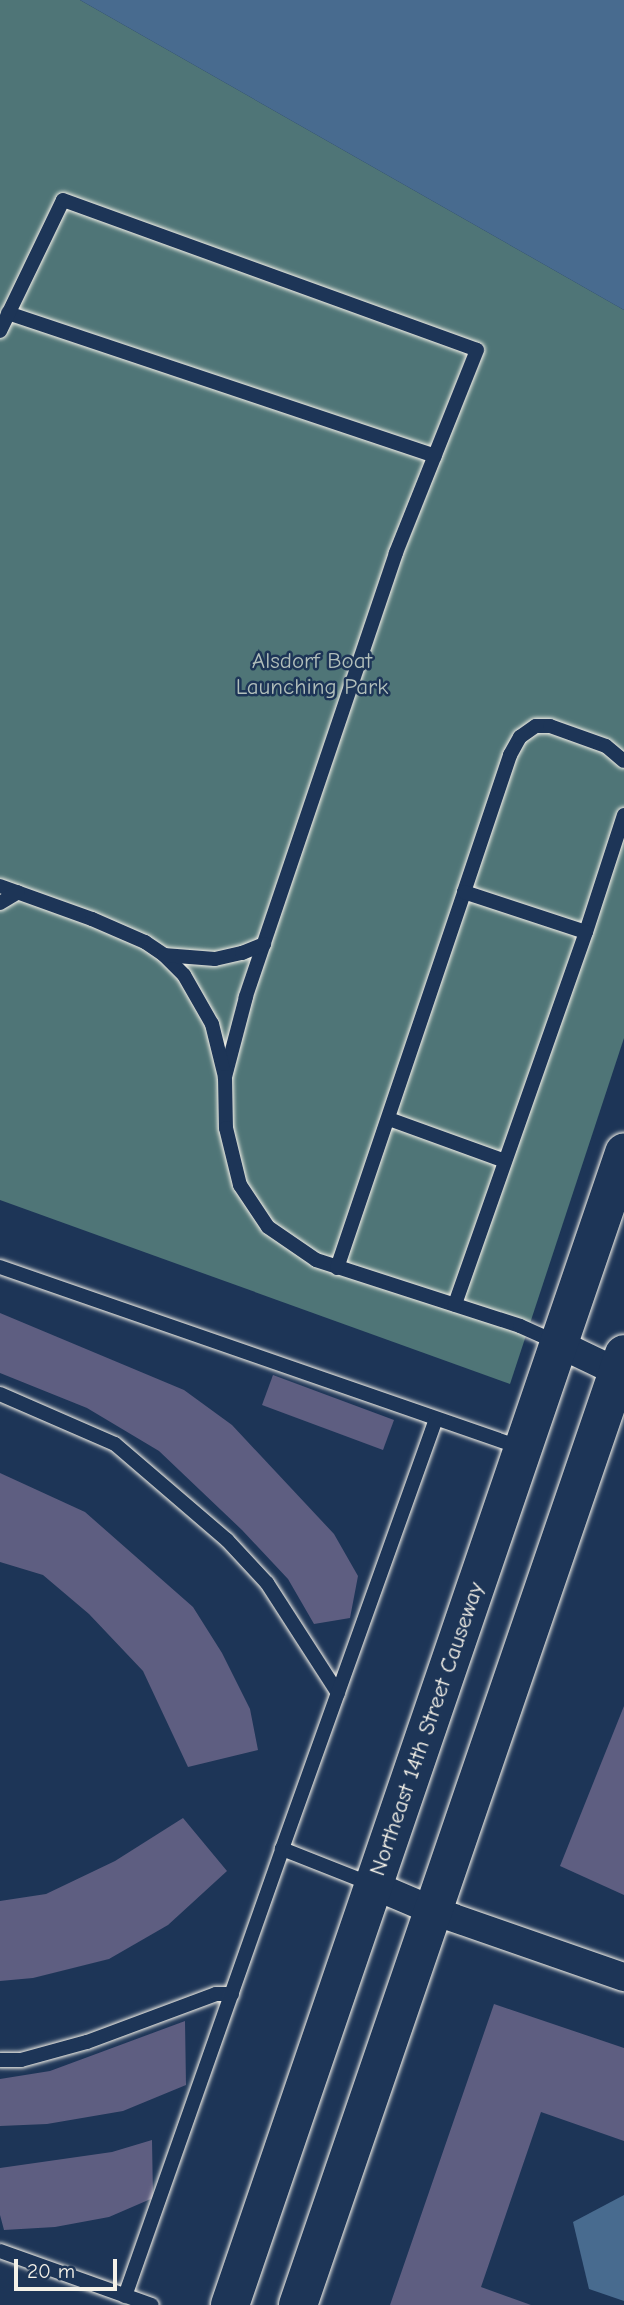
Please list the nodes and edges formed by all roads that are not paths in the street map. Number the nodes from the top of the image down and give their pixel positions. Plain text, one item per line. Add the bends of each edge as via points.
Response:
1 (8, 313) junction
2 (0, 331) edge
3 (435, 456) junction
4 (624, 761) edge
5 (624, 815) edge
6 (0, 886) edge
7 (18, 892) junction
8 (464, 892) junction
9 (0, 903) edge
10 (586, 932) junction
11 (264, 944) junction
12 (164, 955) junction
13 (225, 1077) junction
14 (389, 1119) junction
15 (624, 1153) edge
16 (505, 1161) junction
17 (0, 1267) edge
18 (337, 1268) junction
19 (455, 1305) junction
20 (559, 1344) junction
21 (622, 1367) edge
22 (0, 1394) edge
23 (436, 1419) junction
24 (523, 1448) junction
25 (338, 1693) junction
26 (282, 1849) junction
27 (373, 1885) junction
28 (434, 1911) junction
29 (624, 1977) edge
30 (232, 1994) junction
31 (0, 2060) edge
32 (0, 2251) edge
33 (125, 2296) junction
34 (152, 2305) edge
35 (230, 2305) edge
36 (298, 2305) edge

1 - 2 lane
1 - 3 lane
1 - 3 lane via 64,200 477,350
3 - 11 lane via 396,553
4 - 8 lane via 606,746 550,726 536,726 520,737
5 - 10 lane
6 - 7 lane
7 - 9 lane
7 - 12 lane via 92,919
8 - 10 lane
8 - 14 lane
10 - 16 lane
11 - 12 lane via 215,958
11 - 13 lane
12 - 13 lane via 184,975 212,1024
13 - 18 lane via 226,1128 240,1185 268,1227 316,1260
14 - 16 lane
14 - 18 lane
15 - 20 main road, Northeast 14th Street Causeway
16 - 19 lane
17 - 23 lane
18 - 19 lane
19 - 20 lane
20 - 21 street
20 - 24 main road, Northeast 14th Street Causeway
21 - 28 main road
22 - 25 lane via 115,1444 227,1540 267,1583
23 - 24 lane
23 - 25 lane
24 - 27 main road, Northeast 14th Street Causeway
25 - 26 lane
26 - 27 lane
26 - 30 lane
27 - 28 street
27 - 35 main road, Northeast 14th Street Causeway
28 - 29 street
28 - 36 main road
30 - 31 lane via 216,1994 87,2042 21,2060
30 - 33 lane
32 - 33 lane
33 - 34 lane

